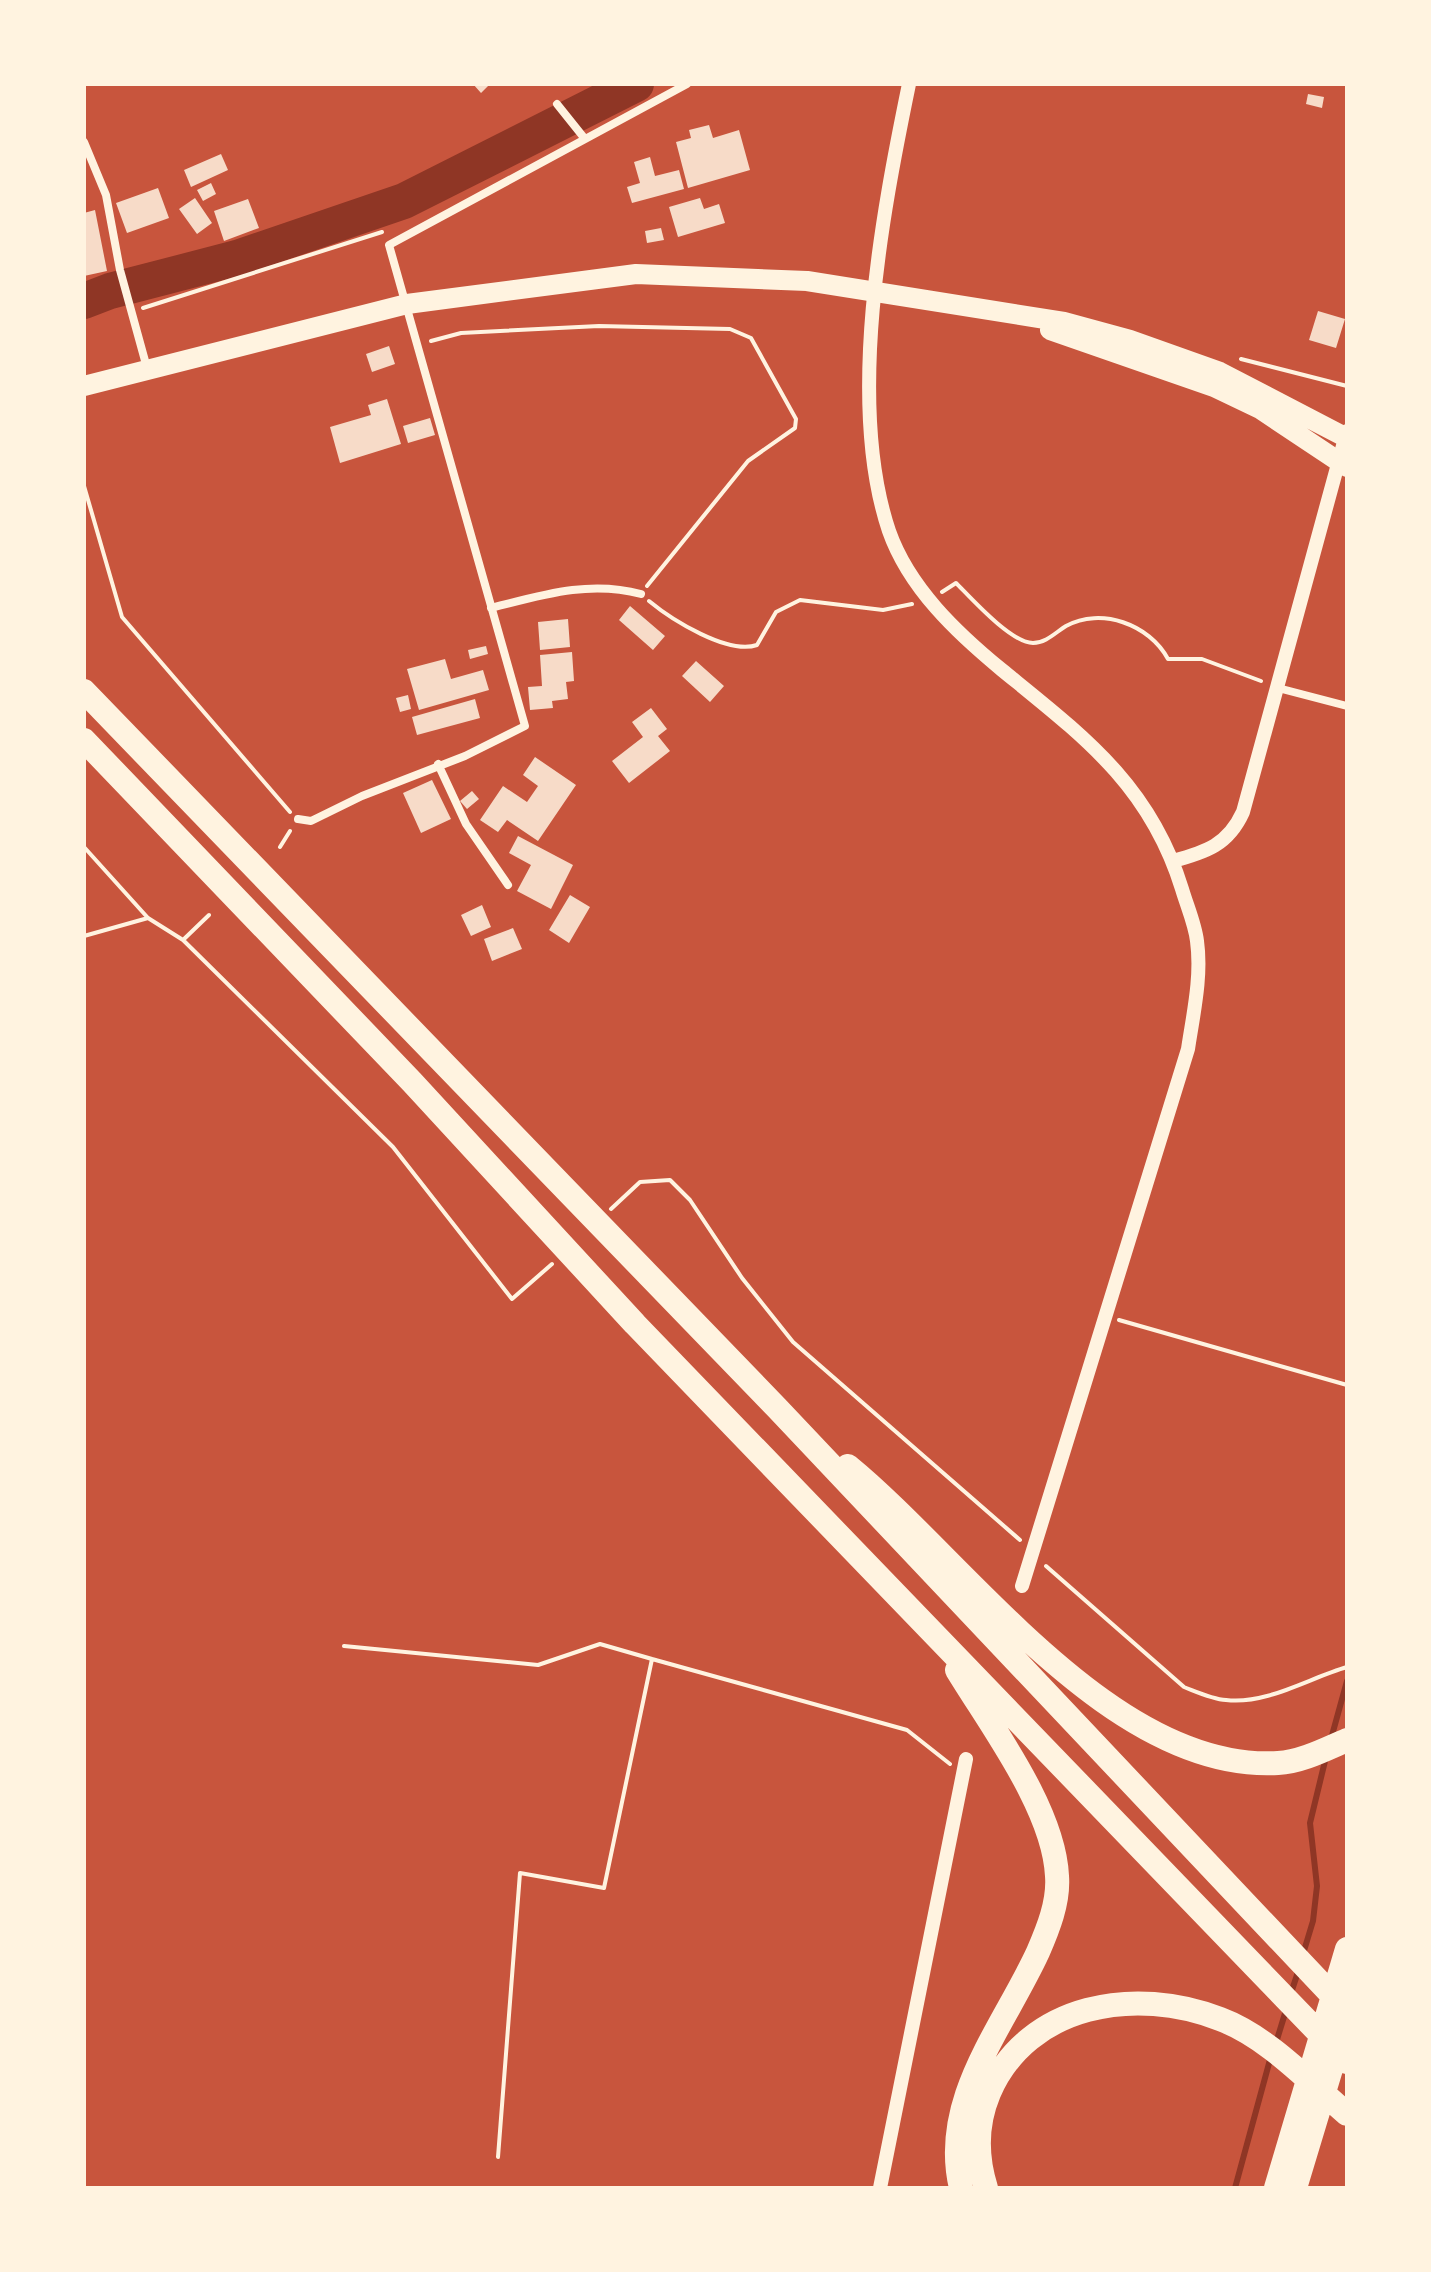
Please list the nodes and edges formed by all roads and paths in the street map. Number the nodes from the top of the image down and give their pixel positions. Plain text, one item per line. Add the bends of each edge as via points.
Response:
1 (687, 84) edge
2 (909, 84) edge
3 (557, 104) dead end
4 (585, 139) junction
5 (84, 142) edge
6 (391, 230) dead end
7 (876, 291) junction
8 (407, 304) junction
9 (133, 311) junction
10 (1006, 312) junction
11 (418, 345) junction
12 (147, 368) junction
13 (84, 386) edge
14 (1347, 431) edge
15 (1347, 438) edge
16 (1347, 467) edge
17 (84, 486) edge
18 (641, 594) junction
19 (930, 601) junction
20 (491, 608) junction
21 (1278, 688) junction
22 (84, 691) edge
23 (1347, 706) edge
24 (84, 740) edge
25 (438, 764) junction
26 (298, 819) junction
27 (84, 847) edge
28 (280, 847) dead end
29 (1173, 861) junction
30 (508, 885) dead end
31 (209, 915) dead end
32 (148, 918) junction
33 (84, 936) edge
34 (183, 940) junction
35 (640, 1182) dead end
36 (521, 1293) dead end
37 (1105, 1316) junction
38 (1347, 1385) edge
39 (777, 1408) junction
40 (1033, 1551) junction
41 (1022, 1586) dead end
42 (934, 1632) junction
43 (344, 1646) dead end
44 (652, 1659) junction
45 (1346, 1668) edge
46 (1347, 1740) edge
47 (964, 1766) joint
48 (1347, 1949) edge
49 (1347, 2013) edge
50 (1347, 2062) edge
51 (1347, 2114) edge
52 (498, 2157) dead end
53 (880, 2188) edge
54 (961, 2188) edge
55 (986, 2188) edge
56 (1276, 2188) edge
57 (1295, 2188) edge

1 - 4 street
2 - 7 street
3 - 4 street
4 - 8 street via 389,245
5 - 9 street via 106,195
6 - 9 path
7 - 8 main road via 807,281 636,274
7 - 10 main road
7 - 19 street via 868,421 875,480 890,534
8 - 11 street
8 - 12 main road
9 - 12 street
10 - 15 main road via 1064,322 1220,372
10 - 16 main road via 1214,387 1260,409
11 - 18 path via 461,333 599,326 730,329 751,338 796,419 795,428 748,461
11 - 20 street
12 - 13 main road
14 - 21 street
17 - 26 path via 122,617
18 - 19 path via 698,632 745,649 757,645 776,612 800,600 883,610
18 - 20 street via 613,586 571,588
19 - 21 path via 956,583 1031,644 1078,621 1103,616 1134,627 1168,659 1202,659
19 - 29 street via 975,647 1107,758 1155,822
20 - 25 street via 525,726
21 - 23 street
21 - 29 street via 1234,832 1212,849
22 - 39 highway
24 - 42 highway
25 - 26 street via 311,821
25 - 30 street via 466,824
26 - 28 path
27 - 32 path
29 - 37 street via 1197,942 1196,998 1188,1049
31 - 34 path
32 - 33 path
32 - 34 path
34 - 36 path via 393,1147 512,1299
35 - 40 path via 670,1180 793,1342
37 - 38 path
37 - 40 street
39 - 46 highway via 882,1494 1057,1665 1120,1713 1178,1746 1278,1763
39 - 49 highway
40 - 41 street
40 - 45 path via 1060,1582 1184,1687 1240,1701
42 - 50 highway
42 - 54 highway via 1017,1764 1046,1833 1057,1876 1050,1925 976,2067 958,2122 955,2162
43 - 44 path via 538,1665 600,1644
44 - 47 path via 907,1730
44 - 52 path via 604,1888 520,1873
47 - 53 street
48 - 56 highway
49 - 57 highway
51 - 55 highway via 1258,2040 1221,2019 1166,2002 1107,2004 1064,2016 1030,2036 998,2071 981,2112 979,2165

